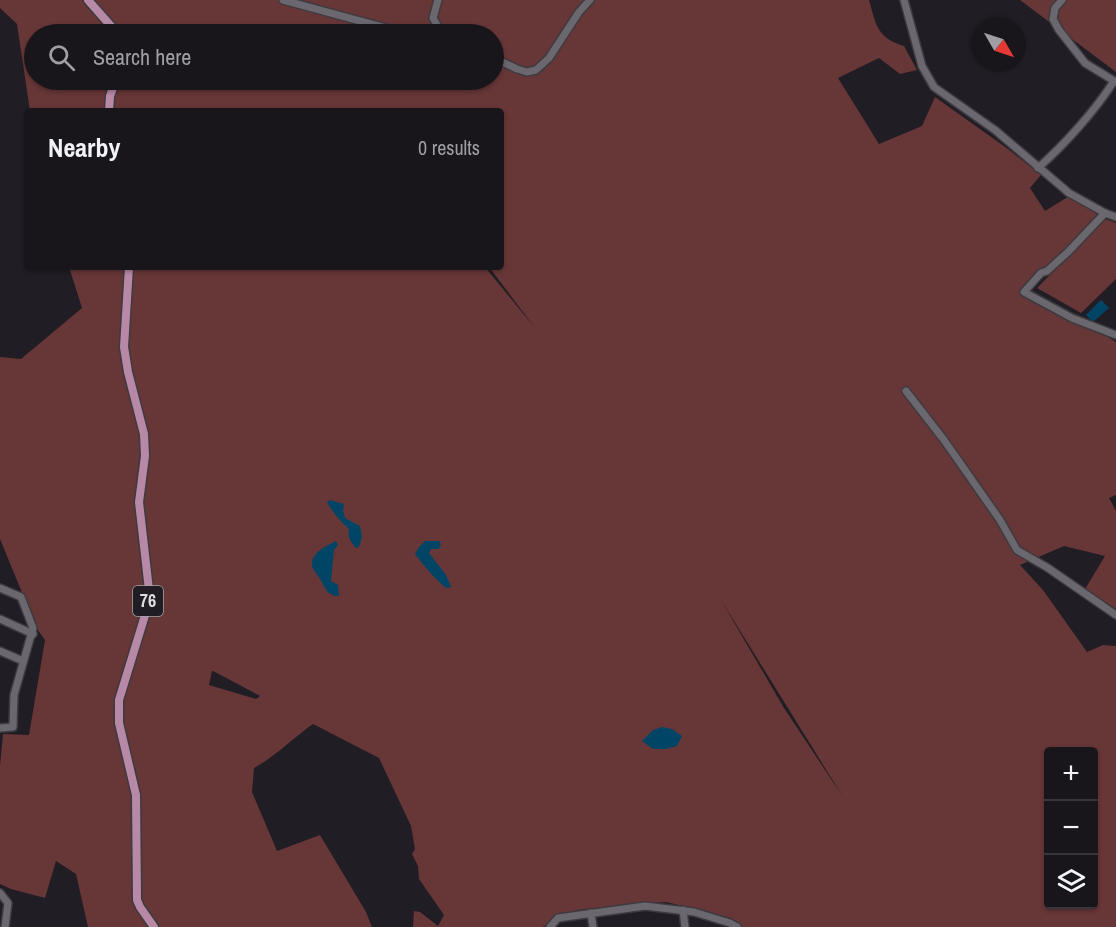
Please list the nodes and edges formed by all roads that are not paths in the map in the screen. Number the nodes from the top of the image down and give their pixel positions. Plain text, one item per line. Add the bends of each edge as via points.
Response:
1 (88, 0) edge
2 (283, 0) edge
3 (438, 0) edge
4 (590, 0) edge
5 (904, 0) edge
6 (1062, 0) edge
7 (109, 24) edge
8 (371, 24) edge
9 (436, 24) edge
10 (504, 63) edge
11 (1115, 82) edge
12 (112, 90) edge
13 (110, 108) edge
14 (1038, 168) junction
15 (1105, 213) junction
16 (1116, 217) edge
17 (129, 270) edge
18 (1116, 335) edge
19 (906, 391) dead end
20 (0, 588) edge
21 (1116, 615) edge
22 (0, 619) edge
23 (33, 634) junction
24 (0, 651) edge
25 (24, 661) junction
26 (0, 728) edge
27 (0, 893) edge
28 (683, 910) junction
29 (591, 913) junction
30 (5, 927) edge
31 (154, 927) edge
32 (550, 927) edge
33 (593, 927) edge
34 (685, 927) edge
35 (737, 927) edge

1 - 7 main road
2 - 8 street
3 - 9 street via 433,18
4 - 10 street via 536,70 527,72
5 - 14 street via 922,66 933,87 995,130
6 - 11 street via 1053,19 1059,30 1085,63
11 - 14 street via 1060,148
12 - 13 main road
14 - 15 street via 1069,193
15 - 16 street
15 - 18 street via 1024,292 1072,318
17 - 31 main road, 76 via 124,347 144,434 139,502 149,590 119,700 118,723 136,795 137,900
19 - 21 street via 1000,520 1017,550
20 - 23 street via 21,597
22 - 23 street
23 - 25 street
24 - 25 street
25 - 26 street via 14,695 13,728
27 - 30 street via 8,903
28 - 29 street via 645,906
28 - 34 street
28 - 35 street
29 - 32 street via 558,918
29 - 33 street

